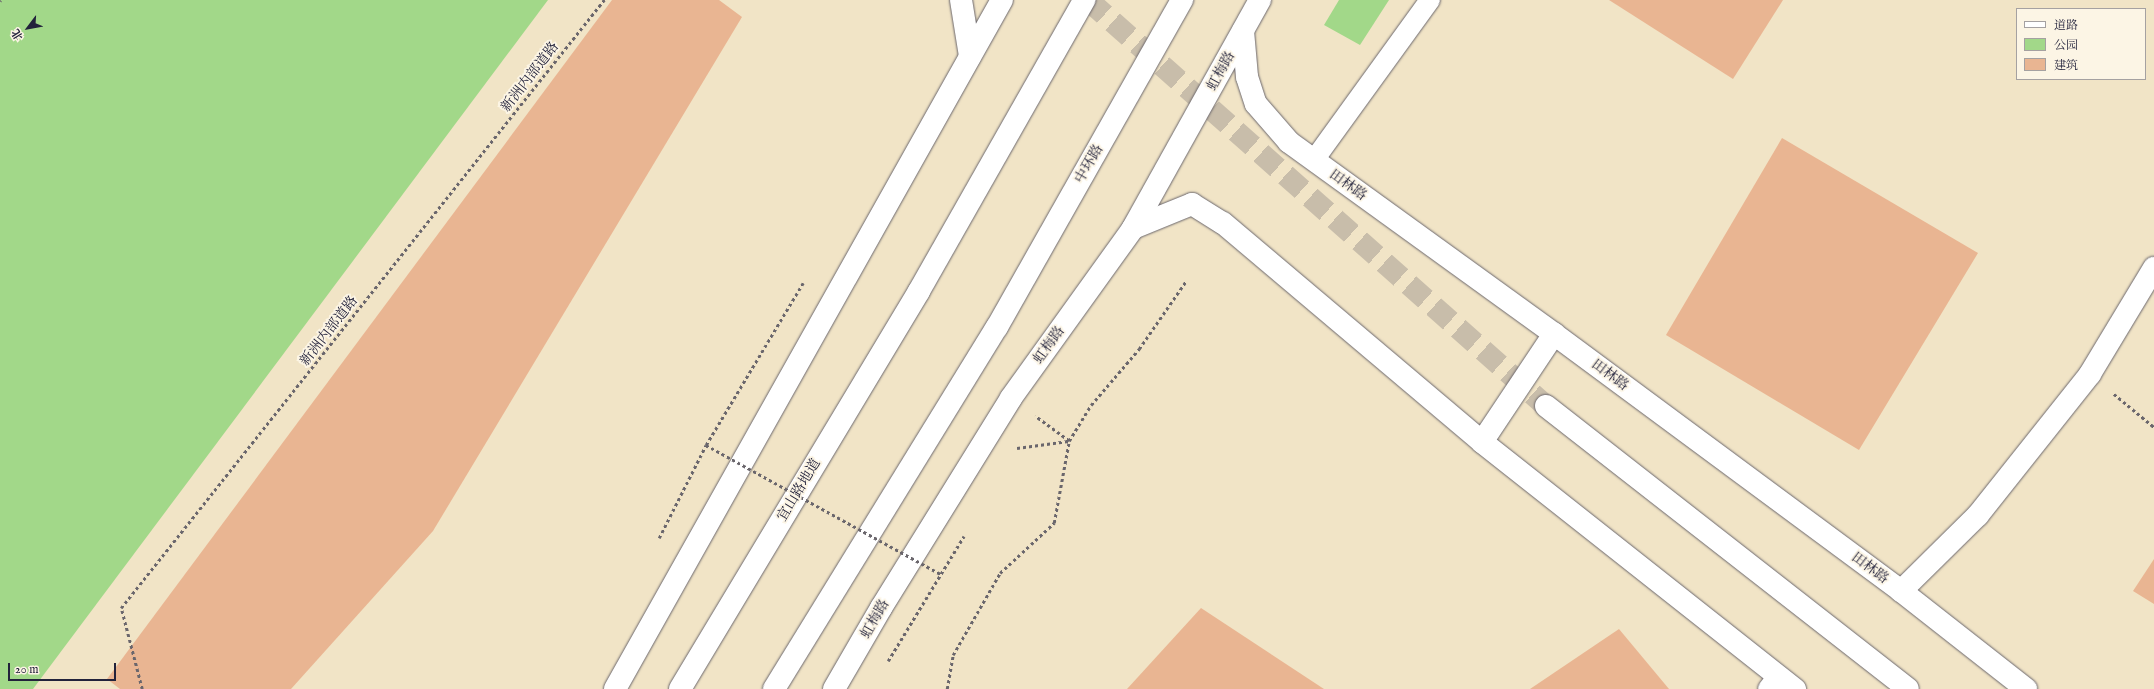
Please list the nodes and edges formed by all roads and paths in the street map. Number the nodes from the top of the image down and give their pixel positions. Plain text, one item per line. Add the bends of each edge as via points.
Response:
1 (604, 0) edge
2 (961, 0) edge
3 (1002, 0) edge
4 (1084, 0) edge
5 (1182, 0) edge
6 (1260, 0) edge
7 (1430, 0) edge
8 (1243, 32) junction
9 (970, 56) junction
10 (1314, 160) junction
11 (1133, 228) junction
12 (2154, 268) edge
13 (1186, 281) dead end
14 (803, 283) dead end
15 (1554, 334) junction
16 (2090, 374) junction
17 (1011, 398) junction
18 (1546, 406) tunnel mouth
19 (2154, 427) edge
20 (1069, 441) junction
21 (1482, 442) junction
22 (706, 445) junction
23 (1018, 447) dead end
24 (659, 538) dead end
25 (1901, 591) junction
26 (888, 661) dead end
27 (1773, 682) edge
28 (142, 689) edge
29 (615, 689) edge
30 (680, 689) edge
31 (774, 689) edge
32 (834, 689) edge
33 (947, 689) edge
34 (1795, 689) edge
35 (1908, 689) edge
36 (2026, 689) edge

1 - 28 path, 新洲内部道路 via 121,608
2 - 9 main road
3 - 9 main road
4 - 30 main road, 宜山路地道 via 919,291
5 - 31 main road, 中环路 via 996,328
6 - 8 main road, 虹梅路
7 - 10 lane
8 - 10 main road, 田林路 via 1247,77 1256,104 1289,142
8 - 11 main road, 虹梅路
9 - 29 main road
10 - 15 main road, 田林路
11 - 17 main road, 虹梅路
11 - 21 main road via 1192,204 1223,223
12 - 16 main road
13 - 20 path via 1139,349 1091,405
14 - 22 path
15 - 21 main road
15 - 25 main road, 田林路
16 - 19 path
16 - 25 main road via 1978,515
17 - 20 path
17 - 32 main road, 虹梅路
18 - 35 main road
20 - 23 path
20 - 33 path via 1054,523 1000,573 953,655
21 - 27 main road
22 - 24 path
22 - 26 path, bridge via 941,574
25 - 36 main road, 田林路
27 - 34 main road

